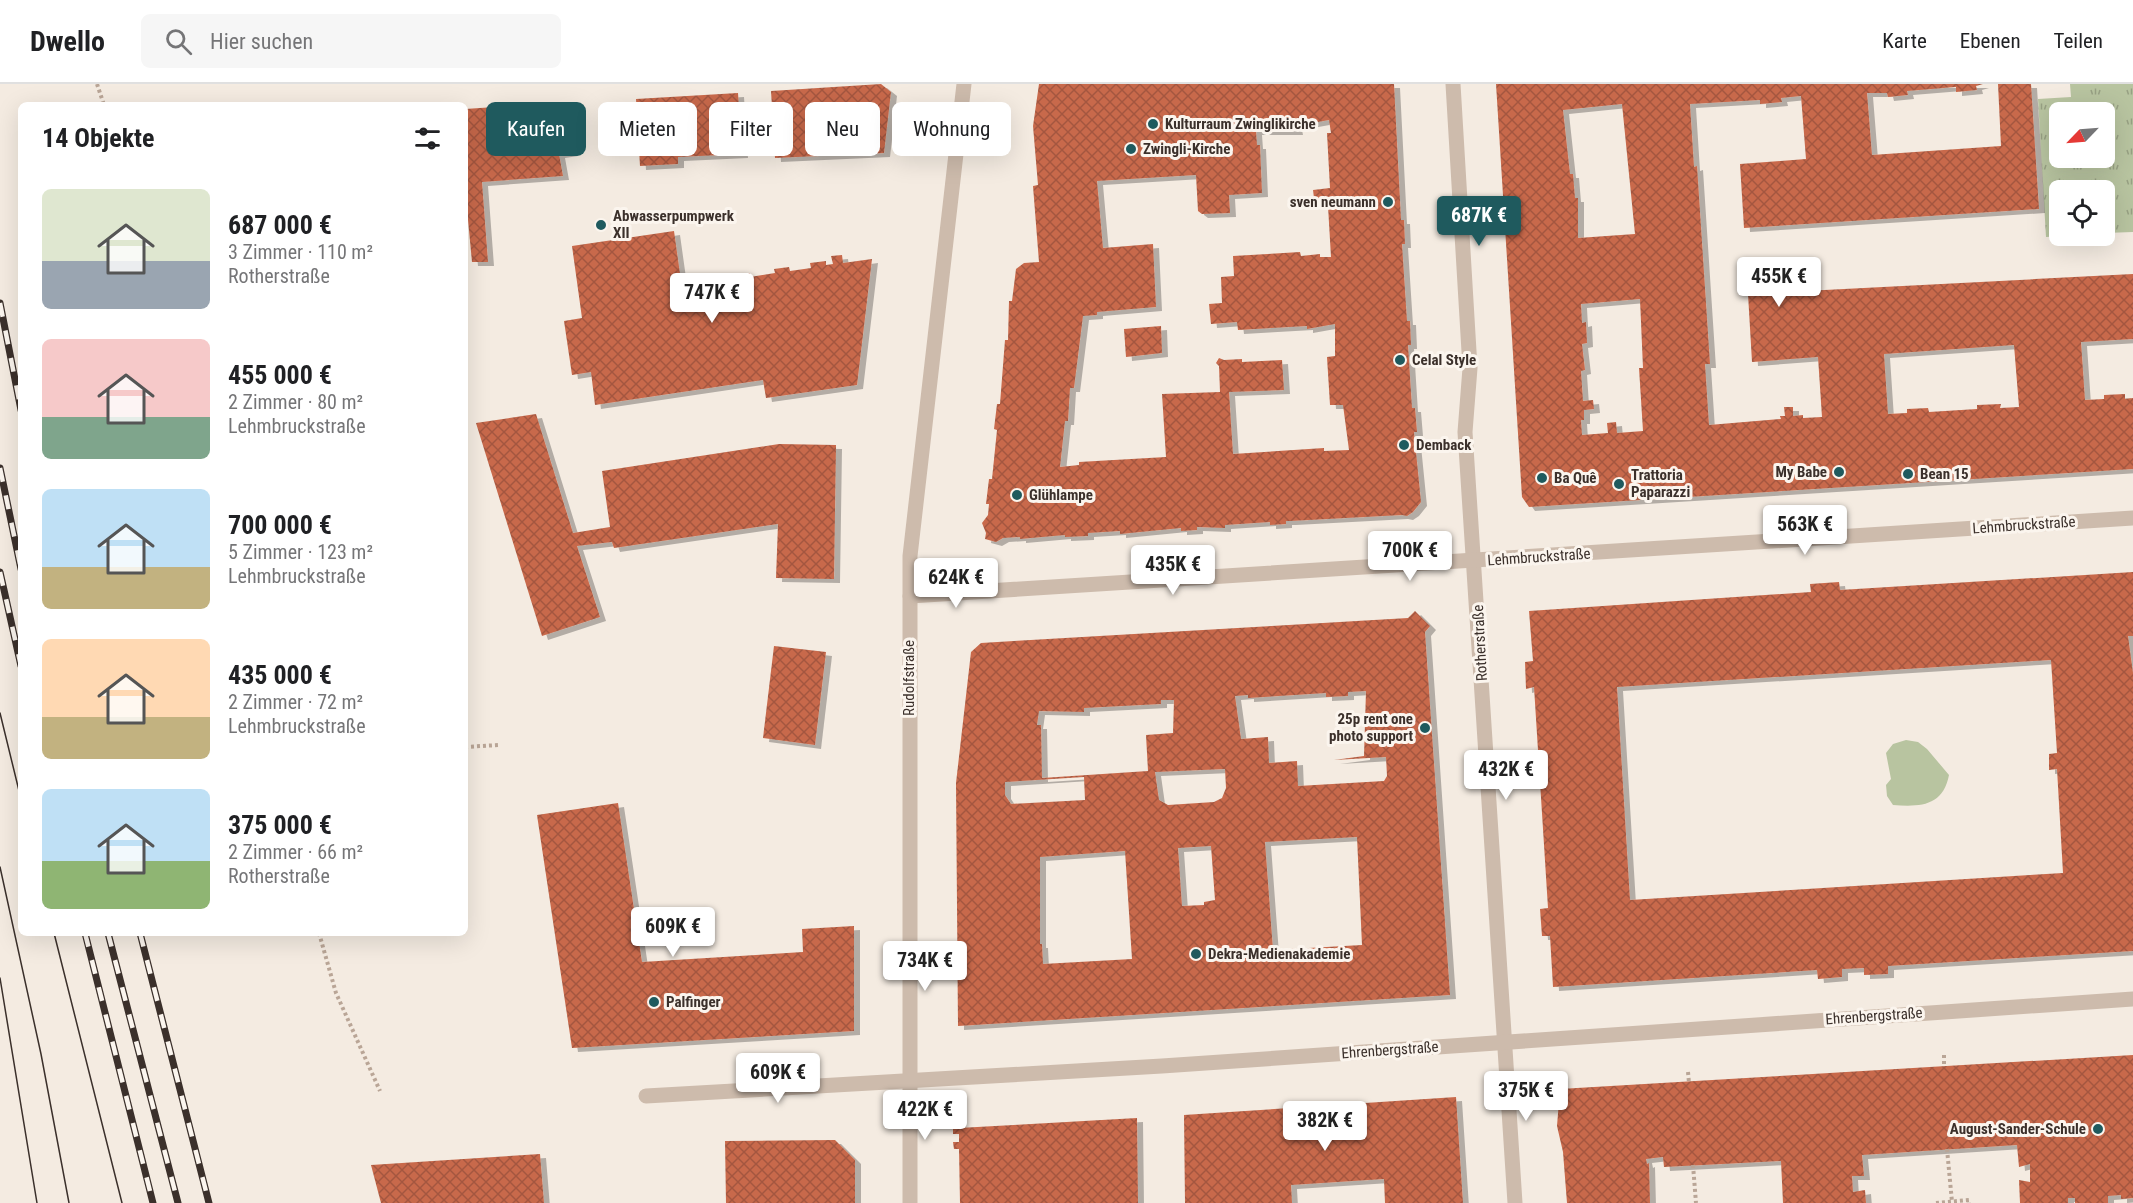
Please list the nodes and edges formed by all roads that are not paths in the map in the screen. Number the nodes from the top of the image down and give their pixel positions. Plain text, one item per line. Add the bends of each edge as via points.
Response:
1 (964, 84) edge
2 (1453, 84) edge
3 (2133, 518) edge
4 (1474, 562) junction
5 (910, 596) junction
6 (2133, 999) edge
7 (1504, 1043) junction
8 (908, 1080) junction
9 (646, 1096) dead end
10 (910, 1203) edge
11 (1515, 1203) edge

1 - 5 street, Rudolfstraße via 910,556
2 - 4 street, Rotherstraße via 1470,368 1465,432
3 - 4 street, Lehmbruckstraße
4 - 5 street, Lehmbruckstraße
4 - 7 street, Rotherstraße
5 - 8 street, Rudolfstraße
6 - 7 street, Ehrenbergstraße
7 - 8 street, Ehrenbergstraße
7 - 11 street, Rotherstraße
8 - 9 street, Ehrenbergstraße
8 - 10 street, Rudolfstraße

